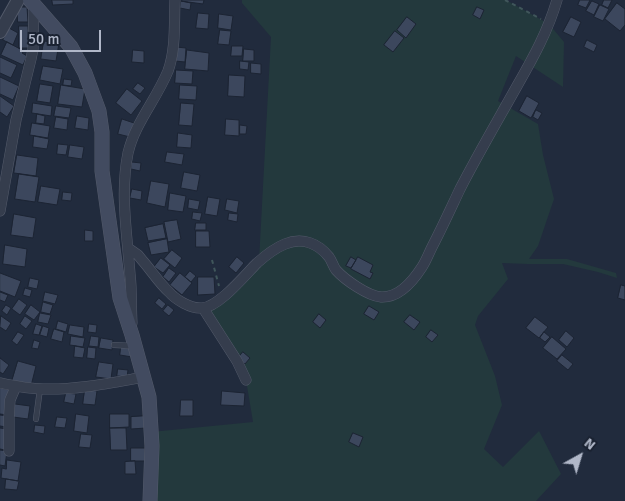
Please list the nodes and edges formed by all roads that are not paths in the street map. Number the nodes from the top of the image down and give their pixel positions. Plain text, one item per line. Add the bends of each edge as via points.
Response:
1 (18, 0) edge
2 (175, 0) edge
3 (557, 0) edge
4 (32, 2) edge
5 (0, 32) edge
6 (0, 210) edge
7 (128, 248) junction
8 (203, 308) junction
9 (133, 340) junction
10 (114, 344) dead end
11 (144, 377) junction
12 (246, 380) dead end
13 (0, 383) edge
14 (16, 386) junction
15 (40, 389) junction
16 (36, 419) dead end
17 (9, 451) dead end
18 (150, 501) edge

1 - 5 street
2 - 7 street via 169,69 138,124 126,163 124,190
3 - 8 street via 531,62 461,188 422,267 407,286 396,294 374,296 340,274 322,250 311,242 300,240 274,250 222,298
4 - 6 street via 31,59
4 - 9 main road via 71,47 96,102 120,298
7 - 8 street via 138,255 169,293 191,306
7 - 9 street
8 - 12 street
9 - 10 lane
9 - 11 main road
11 - 15 street via 91,386
11 - 18 main road via 149,397 152,446
13 - 14 street
14 - 15 street
14 - 17 street via 10,400
15 - 16 lane

